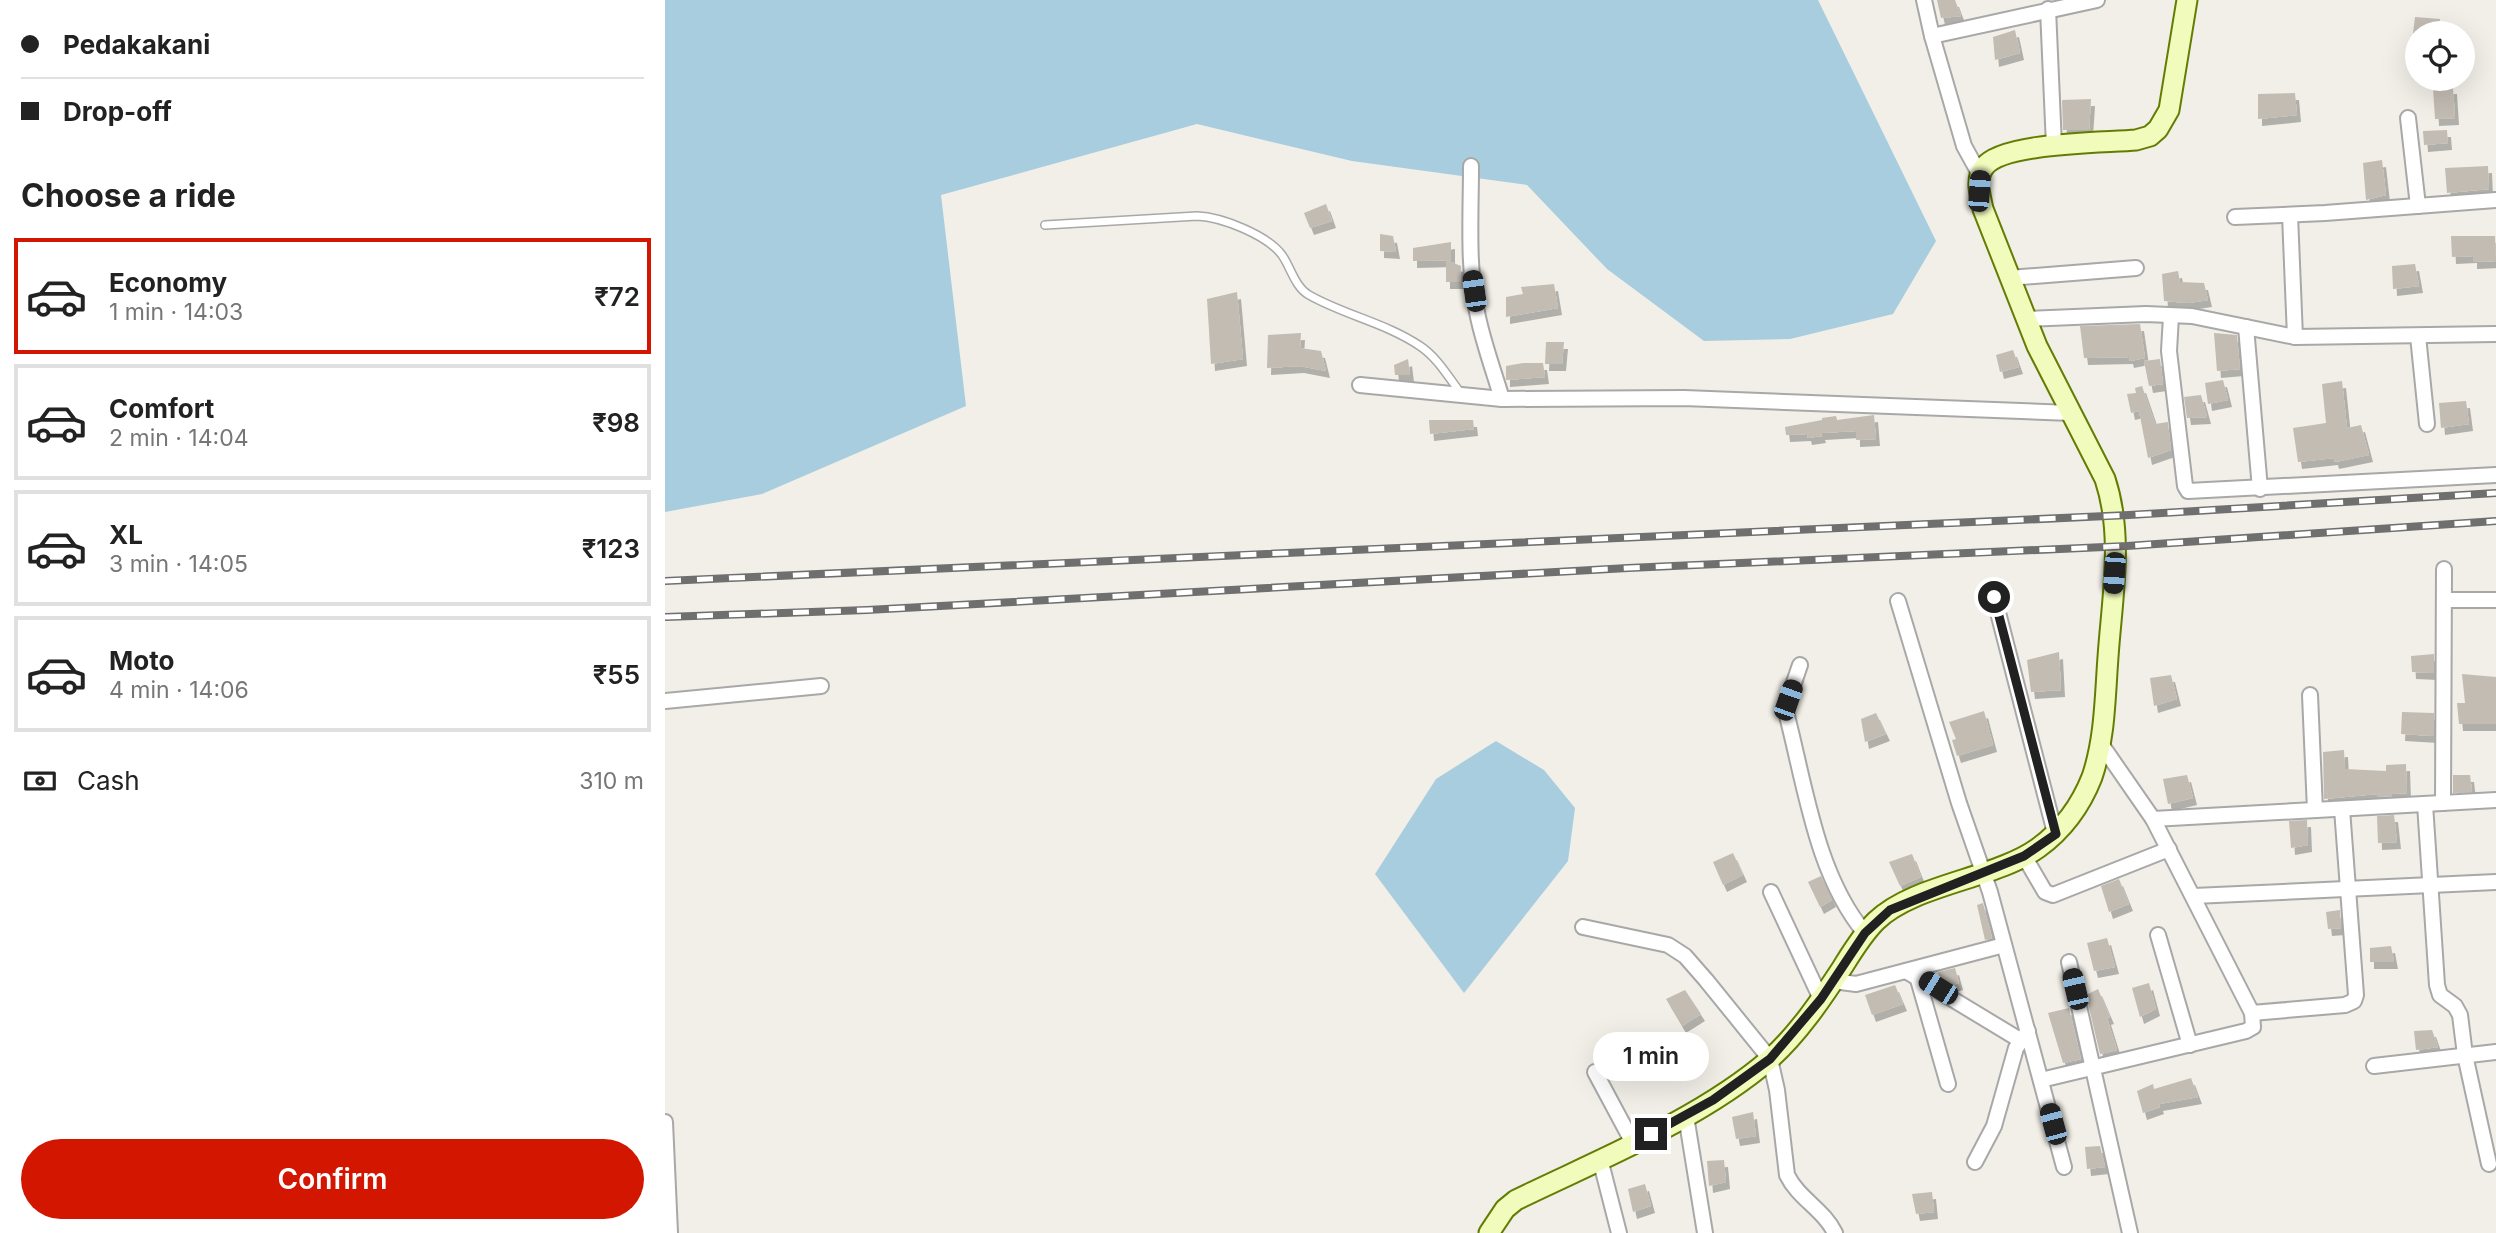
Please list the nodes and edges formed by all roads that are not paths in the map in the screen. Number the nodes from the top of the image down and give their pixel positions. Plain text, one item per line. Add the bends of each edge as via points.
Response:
1 (1924, 0) edge
2 (2097, 0) edge
3 (2187, 0) edge
4 (2048, 9) junction
5 (1932, 36) junction
6 (2408, 118) dead end
7 (2054, 146) junction
8 (1471, 166) dead end
9 (1980, 175) junction
10 (2496, 200) edge
11 (2418, 206) junction
12 (2290, 215) junction
13 (2235, 217) dead end
14 (1045, 225) dead end
15 (2136, 268) dead end
16 (2009, 278) junction
17 (2171, 316) junction
18 (2025, 319) junction
19 (2246, 327) junction
20 (2496, 334) edge
21 (2418, 336) junction
22 (2295, 337) junction
23 (1360, 385) dead end
24 (1462, 395) junction
25 (1502, 400) junction
26 (2071, 413) junction
27 (2427, 424) dead end
28 (2496, 475) edge
29 (2260, 489) junction
30 (2444, 569) dead end
31 (1994, 597) dead end
32 (2444, 600) junction
33 (2496, 600) edge
34 (1899, 601) dead end
35 (1800, 665) dead end
36 (821, 685) dead end
37 (2310, 695) dead end
38 (665, 701) edge
39 (2101, 744) junction
40 (2496, 800) edge
41 (2443, 803) junction
42 (2425, 804) junction
43 (2342, 809) junction
44 (2315, 810) junction
45 (2153, 819) junction
46 (2056, 834) junction
47 (2169, 849) junction
48 (2024, 856) junction
49 (1984, 872) junction
50 (2496, 882) edge
51 (2431, 885) junction
52 (2348, 889) junction
53 (1770, 892) dead end
54 (2194, 896) junction
55 (1583, 926) dead end
56 (1865, 933) junction
57 (2158, 935) dead end
58 (2004, 945) junction
59 (2069, 962) dead end
60 (1911, 973) junction
61 (1833, 981) junction
62 (1821, 999) junction
63 (2252, 1013) junction
64 (2024, 1035) junction
65 (2190, 1045) junction
66 (2496, 1052) edge
67 (2465, 1055) junction
68 (1770, 1059) junction
69 (2374, 1066) dead end
70 (2094, 1068) junction
71 (1595, 1072) dead end
72 (2041, 1080) junction
73 (1948, 1084) dead end
74 (1686, 1116) junction
75 (665, 1122) edge
76 (1633, 1143) junction
77 (1600, 1159) junction
78 (1975, 1162) dead end
79 (2489, 1164) dead end
80 (2064, 1167) dead end
81 (670, 1233) edge
82 (1489, 1233) edge
83 (1619, 1233) edge
84 (1705, 1233) edge
85 (1835, 1233) edge
86 (2130, 1233) edge

1 - 5 street
2 - 4 street
3 - 7 main road via 2169,110 2158,129 2137,140
4 - 5 street
4 - 7 street
5 - 9 street via 1964,146
6 - 11 street
7 - 9 main road via 2003,153
8 - 25 street via 1471,272 1478,316
9 - 16 main road via 1983,209
10 - 11 street
11 - 12 street
12 - 13 street
12 - 22 street
14 - 24 lane via 1197,216 1221,219 1272,245 1309,295 1421,346
15 - 16 street
16 - 18 main road
17 - 18 street
17 - 19 street
17 - 29 street via 2169,351 2187,489
18 - 26 main road
19 - 22 street
19 - 29 street
20 - 21 street
21 - 22 street
21 - 27 street
23 - 24 street
24 - 25 street
25 - 26 street via 1684,398
26 - 39 main road via 2105,479 2114,516 2116,547
28 - 29 street
30 - 32 street
31 - 46 street
32 - 33 street
32 - 41 street
34 - 49 street
35 - 56 street via 1786,712 1826,863 1846,908
36 - 38 street
37 - 44 street
39 - 45 street
39 - 46 main road via 2091,780
40 - 41 street
41 - 42 street
42 - 43 street
42 - 51 street
43 - 44 street
43 - 52 street
44 - 45 street
45 - 47 street
46 - 48 main road
47 - 48 street via 2053,895 2045,892
47 - 54 street
48 - 49 main road
49 - 56 main road via 1890,910
49 - 58 street
50 - 51 street
51 - 52 street
51 - 67 street via 2437,985 2440,995 2460,1015
52 - 54 street
52 - 63 street via 2354,1001
53 - 62 street
54 - 63 street
55 - 68 street via 1676,949
56 - 61 main road
57 - 65 street
58 - 60 street
58 - 64 street
59 - 70 street
60 - 61 street via 1856,984
60 - 64 street
60 - 73 street
61 - 62 main road
62 - 68 main road
63 - 65 street via 2250,1030
64 - 72 street
64 - 78 street via 1994,1126
65 - 70 street
66 - 67 street
67 - 69 street
67 - 79 street
68 - 74 main road
68 - 85 street via 1787,1175
70 - 72 street
70 - 86 street
71 - 76 street
72 - 80 street
74 - 76 main road
74 - 84 street
75 - 81 street
76 - 77 main road
77 - 82 main road via 1516,1200
77 - 83 street

